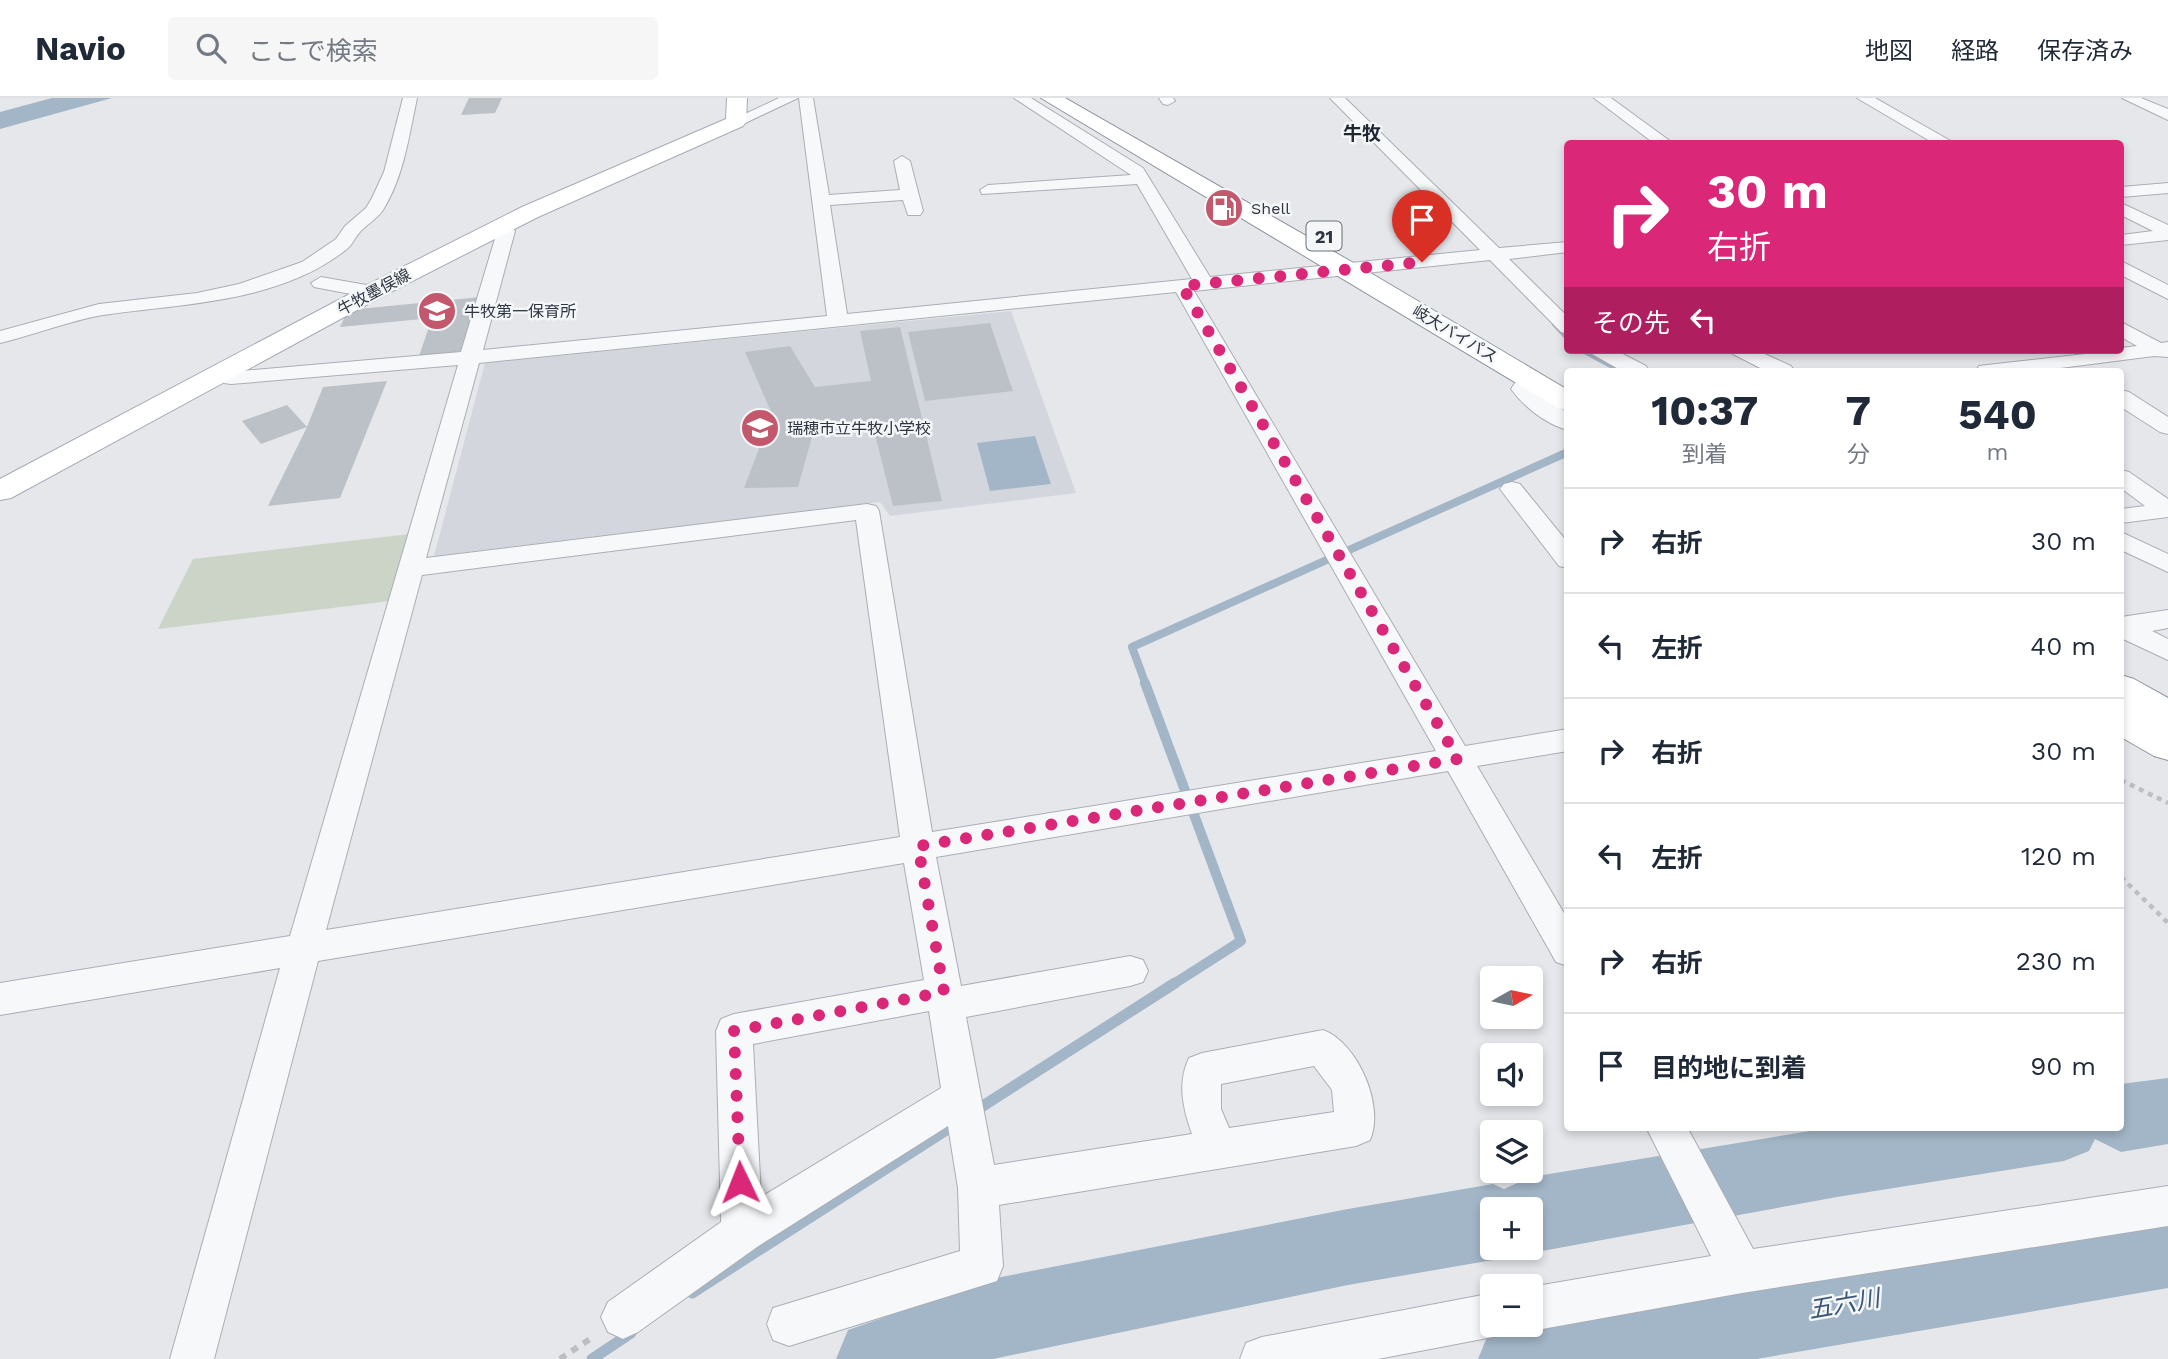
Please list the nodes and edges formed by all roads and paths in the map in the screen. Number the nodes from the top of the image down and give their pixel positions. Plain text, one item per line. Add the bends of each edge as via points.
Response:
1 (410, 98) edge
2 (791, 98) edge
3 (806, 98) edge
4 (1021, 98) edge
5 (1051, 98) edge
6 (1080, 98) edge
7 (1337, 98) edge
8 (1601, 98) edge
9 (1864, 98) edge
10 (2129, 98) edge
11 (737, 110) edge
12 (2168, 115) edge
13 (1660, 140) edge
14 (1941, 140) edge
15 (902, 161) dead end
16 (1141, 179) junction
17 (993, 188) dead end
18 (2168, 188) edge
19 (2124, 192) edge
20 (909, 194) junction
21 (819, 201) junction
22 (2124, 210) edge
23 (373, 211) junction
24 (914, 211) dead end
25 (501, 226) junction
26 (2168, 233) edge
27 (2124, 240) edge
28 (1564, 247) edge
29 (1495, 254) junction
30 (1379, 266) junction
31 (2124, 269) edge
32 (1348, 270) junction
33 (1193, 285) junction
34 (372, 292) junction
35 (2168, 293) edge
36 (838, 320) junction
37 (1564, 324) edge
38 (2124, 330) edge
39 (0, 337) edge
40 (1509, 340) dead end
41 (2165, 351) edge
42 (1609, 354) edge
43 (1748, 354) edge
44 (470, 358) junction
45 (2065, 361) edge
46 (1633, 368) edge
47 (1777, 368) edge
48 (2010, 368) edge
49 (217, 376) junction
50 (1529, 380) junction
51 (2124, 399) edge
52 (1564, 400) edge
53 (1564, 421) edge
54 (2168, 427) edge
55 (2124, 479) edge
56 (1512, 489) dead end
57 (3, 492) edge
58 (2167, 510) edge
59 (2124, 516) edge
60 (2124, 542) edge
61 (1564, 555) edge
62 (2168, 564) edge
63 (412, 568) junction
64 (2168, 619) edge
65 (2124, 626) edge
66 (2124, 629) edge
67 (2168, 651) edge
68 (2124, 690) edge
69 (2168, 715) edge
70 (2124, 721) edge
71 (1564, 741) edge
72 (2168, 746) edge
73 (1458, 759) junction
74 (2124, 781) edge
75 (2168, 803) edge
76 (918, 846) junction
77 (2124, 880) edge
78 (2168, 923) edge
79 (1564, 944) edge
80 (303, 950) junction
81 (1130, 971) dead end
82 (945, 998) junction
83 (0, 999) edge
84 (1667, 1131) edge
85 (969, 1137) junction
86 (1217, 1149) dead end
87 (2168, 1206) edge
88 (742, 1232) junction
89 (1742, 1272) junction
90 (1543, 1306) edge
91 (623, 1317) dead end
92 (1480, 1317) edge
93 (789, 1324) dead end
94 (192, 1359) edge
95 (1262, 1359) edge

1 - 23 street via 392,172
2 - 11 street
3 - 21 street
4 - 16 street via 1129,164
5 - 32 main road, 岐大バイパス / 21
6 - 30 main road, 岐大バイパス / 21
7 - 29 street
8 - 13 street
9 - 14 street
10 - 12 street
11 - 25 main road, 牛牧墨俣線
15 - 20 street
16 - 17 street
16 - 33 street
18 - 19 street
20 - 21 street
20 - 24 street
21 - 36 street
22 - 26 street
23 - 34 street via 372,226 321,283
23 - 39 street via 330,254 286,276 197,299 99,310
25 - 34 main road, 牛牧墨俣線
25 - 44 street via 506,231
26 - 27 street
28 - 29 street
29 - 30 street
29 - 37 street
30 - 32 street
30 - 40 main road, 岐大バイパス / 21
31 - 35 street
32 - 33 street
32 - 50 main road, 岐大バイパス / 21
33 - 36 street
33 - 73 street via 1339,556
34 - 49 main road, 牛牧墨俣線
36 - 44 street
38 - 41 street
41 - 45 street
42 - 46 street
43 - 47 street
44 - 49 street
44 - 63 street
45 - 48 street
49 - 57 main road, 牛牧墨俣線
50 - 52 main road, 岐大バイパス / 21
50 - 53 street via 1522,389
51 - 54 street
55 - 58 street
56 - 61 street
58 - 59 street
60 - 62 street
63 - 76 street via 867,511
63 - 80 street
64 - 65 street
66 - 67 street
68 - 69 main road
70 - 72 main road
71 - 73 street
73 - 76 street
73 - 79 street
74 - 75 path
76 - 80 street
76 - 82 street
77 - 78 path
80 - 83 street
80 - 94 street
81 - 82 street
82 - 85 street
82 - 88 street via 734,1031
84 - 89 street
85 - 86 street
85 - 88 street
85 - 93 street via 982,1266
87 - 89 street
88 - 91 street
89 - 90 street
92 - 95 street

